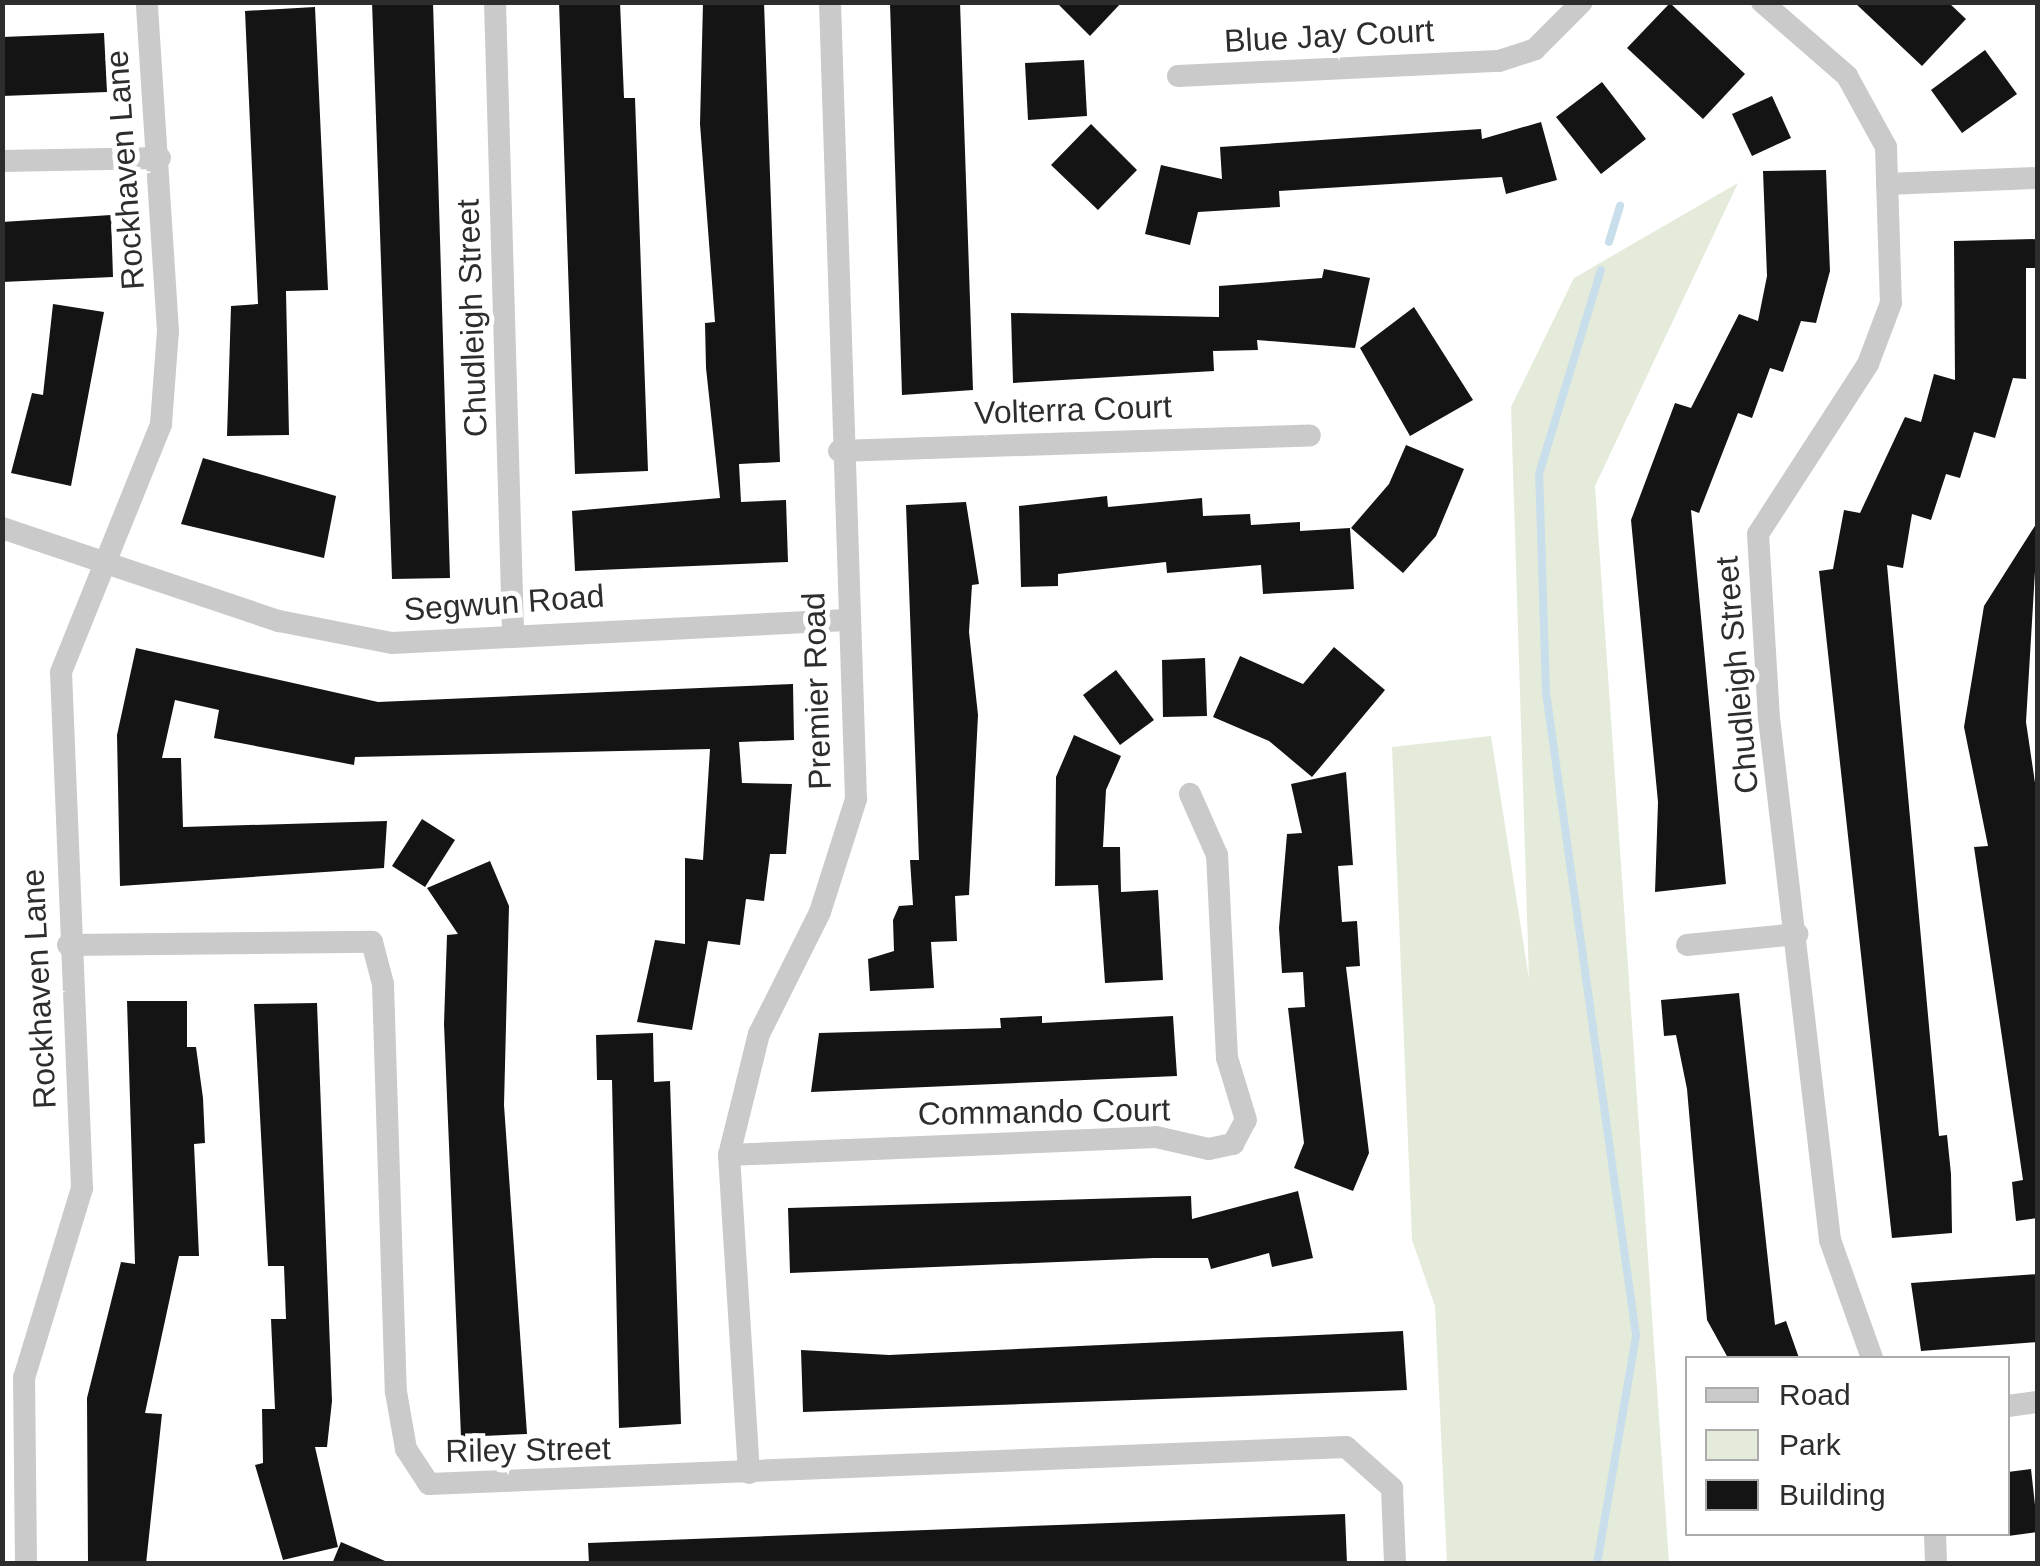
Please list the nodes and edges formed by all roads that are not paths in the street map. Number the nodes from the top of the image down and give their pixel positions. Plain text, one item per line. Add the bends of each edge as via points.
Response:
1 (147, 2) edge
2 (495, 2) edge
3 (830, 2) edge
4 (1582, 2) edge
5 (1762, 2) edge
6 (1178, 76) dead end
7 (160, 158) junction
8 (2, 161) edge
9 (2038, 178) edge
10 (1887, 184) junction
11 (1310, 434) dead end
12 (839, 451) junction
13 (2, 528) edge
14 (104, 560) junction
15 (846, 620) junction
16 (513, 632) junction
17 (1190, 794) dead end
18 (1797, 934) junction
19 (68, 945) junction
20 (1687, 945) dead end
21 (729, 1155) junction
22 (1871, 1356) edge
23 (2038, 1402) edge
24 (2010, 1406) edge
25 (749, 1473) junction
26 (12, 1505) edge
27 (1935, 1536) edge
28 (26, 1564) edge
29 (1394, 1564) edge
30 (1936, 1564) edge

1 - 7 street, Rockhaven Lane
2 - 16 street, Chudleigh Street
3 - 12 street, Premier Road
4 - 6 street, Blue Jay Court via 1535,48 1499,61
5 - 10 street, Chudleigh Street via 1847,76 1874,113
7 - 8 street
7 - 14 street, Rockhaven Lane via 168,332 161,424
9 - 10 street
10 - 18 street, Chudleigh Street via 1885,318 1868,364 1758,534
11 - 12 street, Volterra Court
12 - 15 street, Premier Road
13 - 14 street, Segwun Road
14 - 16 street, Segwun Road via 280,620 392,643
14 - 19 street, Rockhaven Lane via 61,672
15 - 16 street, Segwun Road
15 - 21 street, Premier Road via 856,799 820,912 759,1034
17 - 21 street, Commando Court via 1217,855 1227,1058 1246,1120 1233,1144 1210,1149 1156,1137
18 - 20 street
18 - 22 street, Chudleigh Street via 1830,1240
19 - 25 street, Riley Street via 372,942 382,984 396,1392 406,1449 429,1484
19 - 26 street, Rockhaven Lane via 82,1188 24,1378
21 - 25 street, Premier Road
23 - 24 street
25 - 29 street, Riley Street via 1346,1448 1392,1488
26 - 28 street, Rockhaven Lane
27 - 30 street

